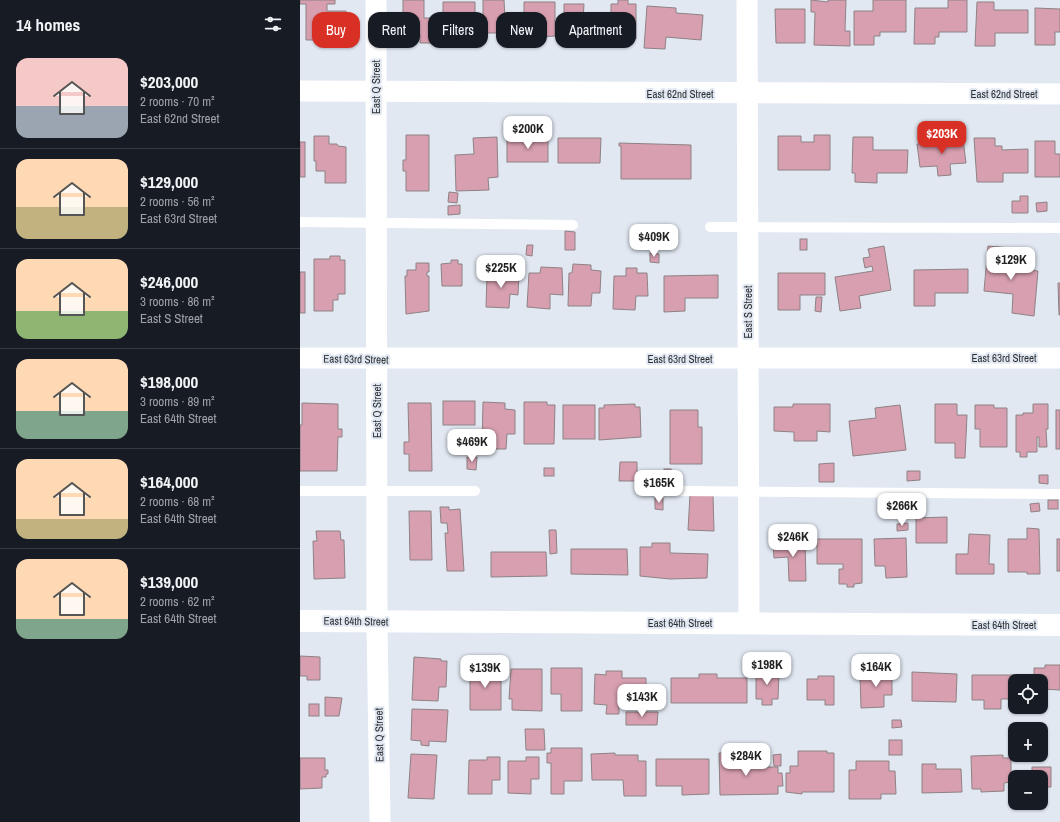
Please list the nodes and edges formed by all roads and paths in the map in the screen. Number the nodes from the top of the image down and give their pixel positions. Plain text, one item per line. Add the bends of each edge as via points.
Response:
1 (376, 0) edge
2 (747, 0) edge
3 (300, 91) edge
4 (376, 92) junction
5 (747, 94) junction
6 (1060, 94) edge
7 (300, 222) edge
8 (376, 223) junction
9 (573, 225) dead end
10 (710, 227) dead end
11 (748, 228) junction
12 (1060, 228) edge
13 (300, 358) edge
14 (748, 358) junction
15 (1060, 358) edge
16 (376, 360) junction
17 (300, 491) edge
18 (377, 491) junction
19 (475, 491) dead end
20 (679, 491) dead end
21 (748, 492) junction
22 (1060, 494) edge
23 (300, 621) edge
24 (377, 622) junction
25 (749, 623) junction
26 (1060, 625) edge
27 (380, 822) edge

1 - 4 street, East Q Street
2 - 5 street, East S Street
3 - 4 street, East 62nd Street
4 - 5 street, East 62nd Street
4 - 8 street, East Q Street
5 - 6 street, East 62nd Street
5 - 11 street, East S Street
7 - 8 lane
8 - 9 lane
8 - 16 street, East Q Street
10 - 11 lane
11 - 12 lane
11 - 14 street, East S Street
13 - 16 street, East 63rd Street
14 - 15 street, East 63rd Street
14 - 16 street, East 63rd Street
14 - 21 street, East S Street
16 - 18 street, East Q Street
17 - 18 lane
18 - 19 lane
18 - 24 street, East Q Street
20 - 21 lane
21 - 22 lane
21 - 25 street, East S Street
23 - 24 street, East 64th Street
24 - 25 street, East 64th Street
24 - 27 street, East Q Street
25 - 26 street, East 64th Street

